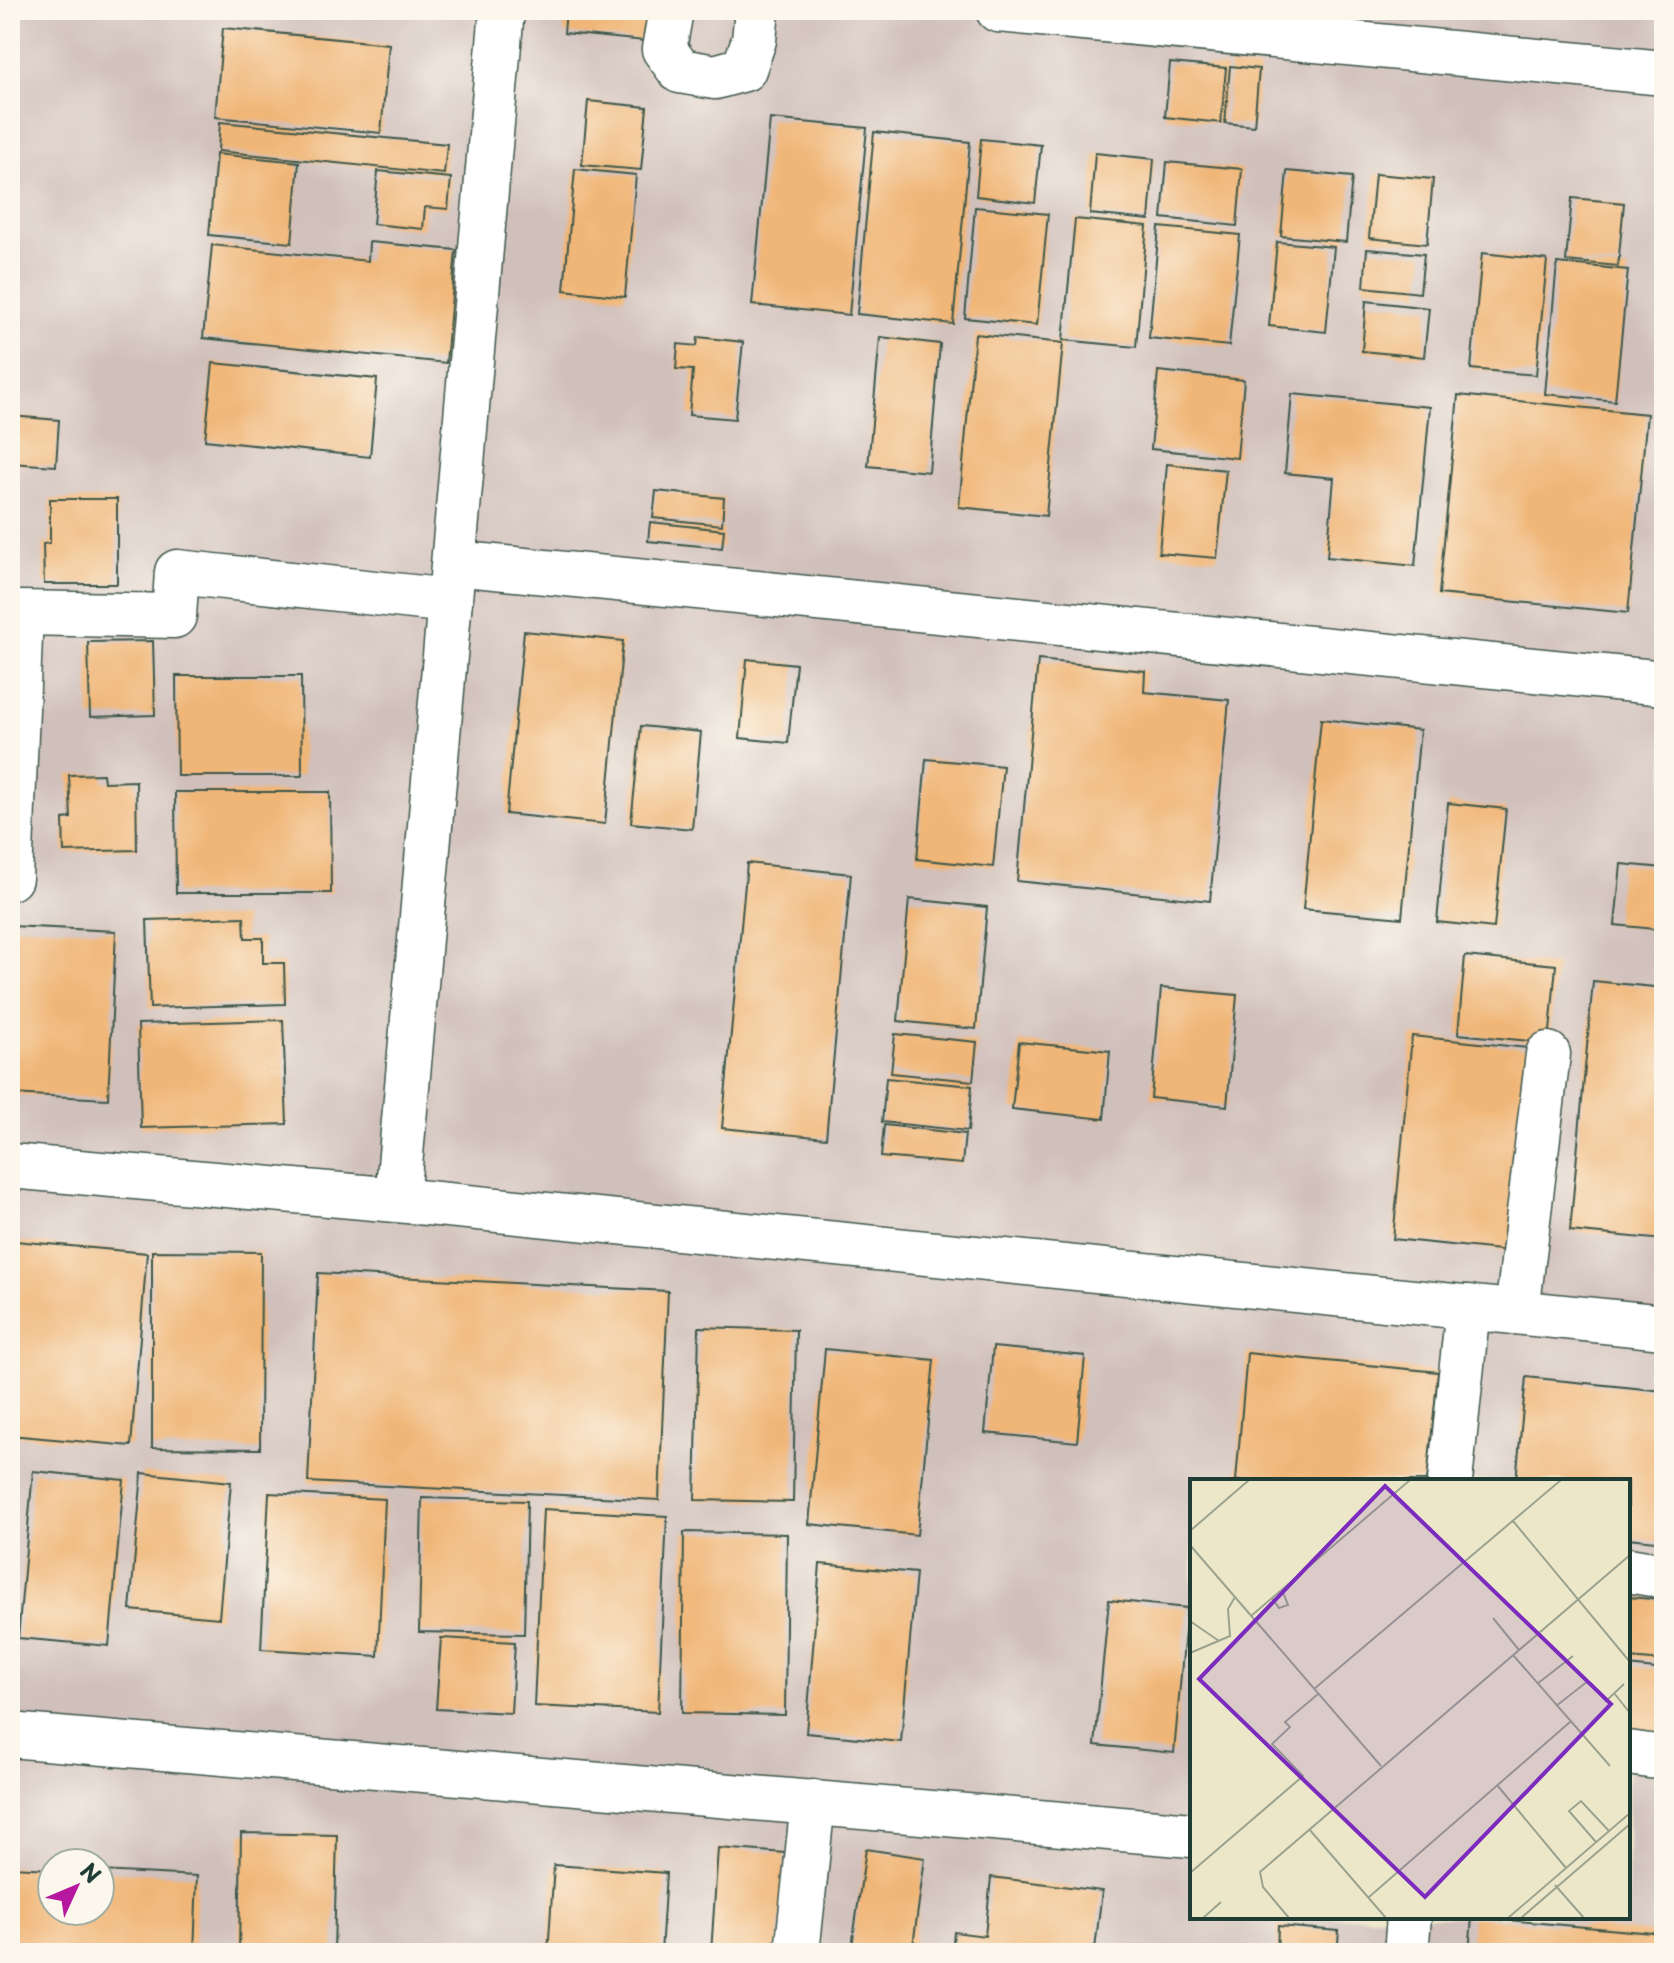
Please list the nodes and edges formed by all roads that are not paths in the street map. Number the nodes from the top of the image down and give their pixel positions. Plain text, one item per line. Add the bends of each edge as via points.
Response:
1 (502, 10) edge
2 (671, 10) edge
3 (757, 10) edge
4 (998, 10) edge
5 (1664, 73) edge
6 (452, 582) junction
7 (1664, 683) edge
8 (10, 878) edge
9 (1548, 1054) dead end
10 (10, 1166) edge
11 (397, 1200) junction
12 (1468, 1307) junction
13 (1517, 1312) junction
14 (1664, 1327) edge
15 (1450, 1479) edge
16 (1630, 1570) edge
17 (1664, 1576) edge
18 (10, 1735) edge
19 (1630, 1753) edge
20 (1664, 1758) edge
21 (813, 1802) junction
22 (1190, 1835) edge
23 (1409, 1919) edge
24 (797, 1953) edge
25 (1406, 1953) edge

1 - 6 lane
2 - 3 lane via 664,49 680,71 715,77 744,69
4 - 5 lane
6 - 7 lane
6 - 8 lane via 177,572 174,616 21,613
6 - 11 lane
9 - 13 lane
10 - 11 lane
11 - 12 lane
12 - 13 lane
12 - 15 lane
13 - 14 lane
16 - 17 lane
18 - 21 lane
19 - 20 lane
21 - 22 lane
21 - 24 lane
23 - 25 lane

